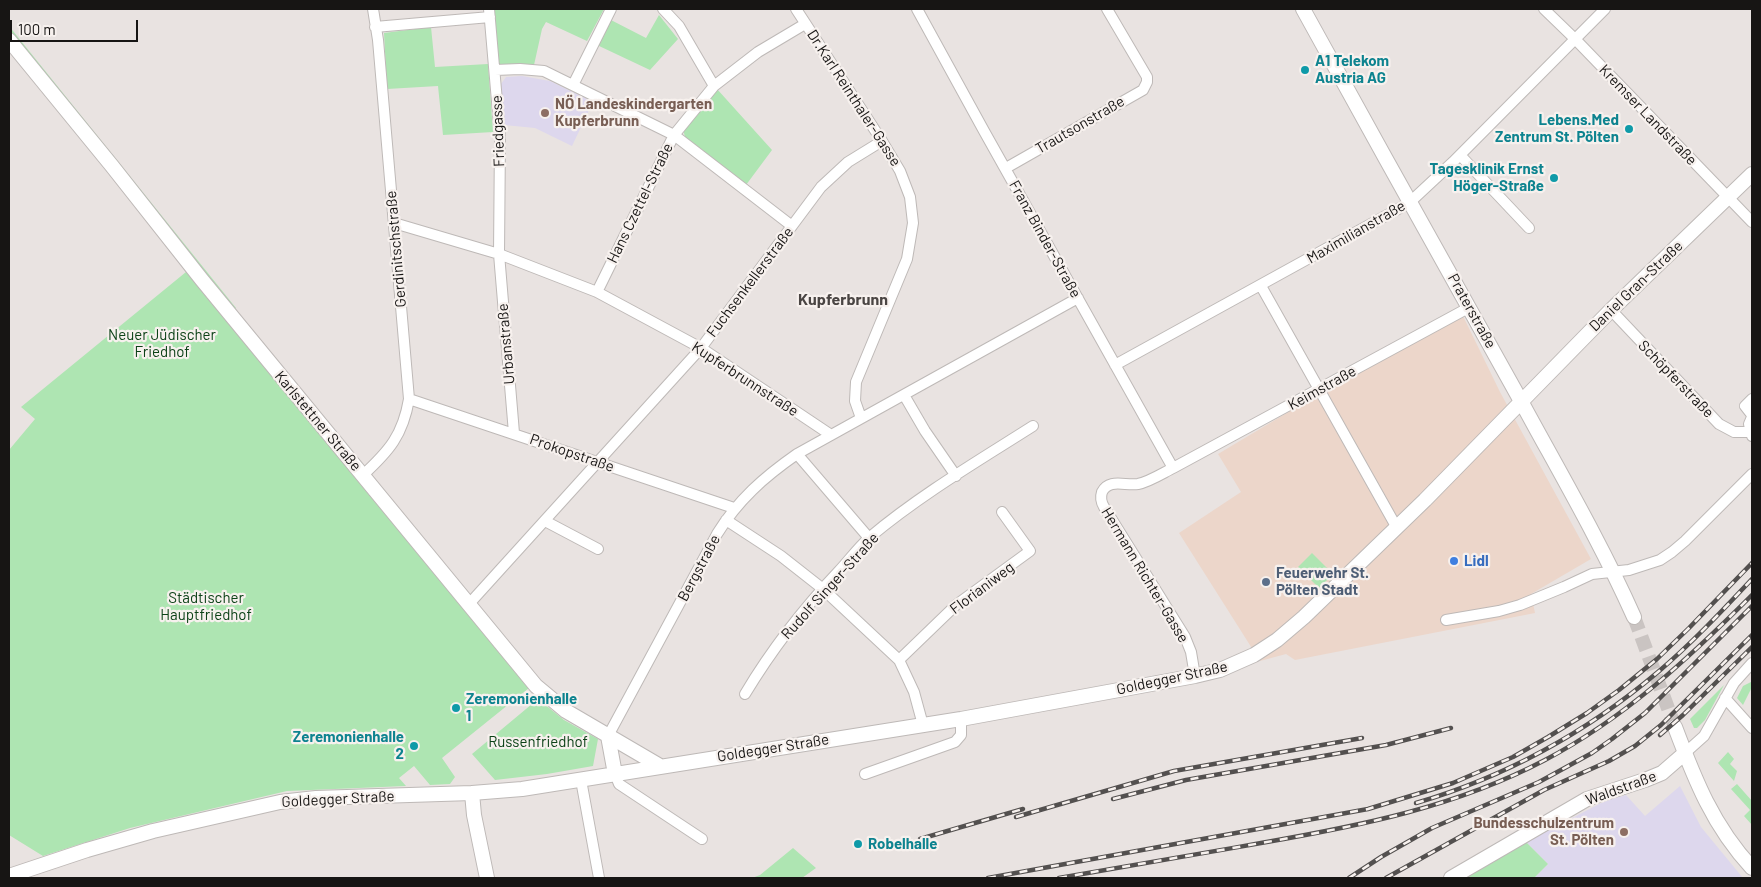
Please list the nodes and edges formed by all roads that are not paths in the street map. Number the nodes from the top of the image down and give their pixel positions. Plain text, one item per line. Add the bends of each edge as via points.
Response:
1 (373, 9) edge
2 (611, 9) edge
3 (663, 9) edge
4 (796, 9) edge
5 (917, 9) edge
6 (1108, 9) edge
7 (1303, 9) edge
8 (1544, 9) edge
9 (1605, 9) edge
10 (489, 13) edge
11 (805, 24) junction
12 (376, 28) junction
13 (1575, 39) junction
14 (9, 40) edge
15 (495, 70) junction
16 (573, 85) junction
17 (714, 86) junction
18 (674, 134) junction
19 (882, 140) junction
20 (1460, 155) junction
21 (1006, 168) junction
22 (1752, 174) edge
23 (1728, 197) junction
24 (1409, 202) junction
25 (1752, 222) edge
26 (394, 223) junction
27 (792, 226) junction
28 (1529, 228) dead end
29 (499, 254) junction
30 (1261, 286) junction
31 (597, 292) junction
32 (1078, 298) junction
33 (1470, 307) junction
34 (1610, 310) junction
35 (701, 348) junction
36 (1115, 365) junction
37 (1319, 389) junction
38 (904, 395) junction
39 (409, 399) junction
40 (1752, 399) edge
41 (1521, 401) junction
42 (1752, 416) edge
43 (861, 418) junction
44 (1033, 426) dead end
45 (514, 434) junction
46 (830, 435) junction
47 (1751, 435) edge
48 (797, 454) junction
49 (598, 462) junction
50 (1174, 468) junction
51 (1752, 474) edge
52 (363, 475) junction
53 (956, 476) junction
54 (734, 508) junction
55 (1002, 512) dead end
56 (726, 520) junction
57 (545, 521) junction
58 (1396, 528) junction
59 (869, 538) junction
60 (598, 549) dead end
61 (1614, 570) junction
62 (823, 588) junction
63 (469, 604) junction
64 (1634, 617) tunnel mouth
65 (1446, 620) dead end
66 (899, 660) junction
67 (1752, 663) edge
68 (1748, 672) edge
69 (1195, 676) junction
70 (745, 694) dead end
71 (1725, 698) junction
72 (961, 719) junction
73 (923, 725) junction
74 (1675, 727) tunnel mouth
75 (1752, 728) edge
76 (608, 736) junction
77 (622, 743) junction
78 (1685, 753) junction
79 (660, 766) junction
80 (622, 773) junction
81 (865, 774) dead end
82 (581, 780) junction
83 (472, 793) junction
84 (702, 839) dead end
85 (1752, 868) edge
86 (9, 876) edge
87 (486, 878) edge
88 (599, 878) edge
89 (1451, 878) edge

1 - 12 street, Gerdinitschstraße
2 - 16 street
3 - 17 street via 679,26
4 - 11 street, Dr.Karl Reinthaler-Gasse
5 - 21 street, Franz Binder-Straße
6 - 21 street, Trautsonstraße via 1147,77 1143,90
7 - 24 main road, Praterstraße
8 - 13 street, Kremser Landstraße
9 - 13 street, Maximilianstraße
10 - 12 street
10 - 15 street, Friedgasse
11 - 17 street, Hans Czettel-Straße via 758,52
11 - 19 street, Dr.Karl Reinthaler-Gasse
12 - 26 street, Gerdinitschstraße
13 - 20 street, Maximilianstraße
13 - 23 street, Kremser Landstraße
14 - 52 main road, Karlstettner Straße
15 - 16 street via 544,71
15 - 29 street, Friedgasse via 500,136
16 - 18 street
17 - 18 street, Hans Czettel-Straße
18 - 27 street
18 - 31 street, Hans Czettel-Straße
19 - 27 street, Fuchsenkellerstraße via 848,162 821,187
19 - 43 street, Dr.Karl Reinthaler-Gasse via 910,197 913,222 907,259 856,382 855,401
20 - 24 street, Maximilianstraße
20 - 28 street
21 - 32 street, Franz Binder-Straße
22 - 23 main road, Daniel Gran-Straße
23 - 25 street, Kremser Landstraße
23 - 34 main road, Daniel Gran-Straße
24 - 30 street, Maximilianstraße
24 - 33 main road, Praterstraße
26 - 29 street, Kupferbrunnstraße
26 - 39 street, Gerdinitschstraße
27 - 35 street, Fuchsenkellerstraße
29 - 31 street, Kupferbrunnstraße
29 - 45 street, Urbanstraße
30 - 36 street, Maximilianstraße
30 - 37 street
31 - 35 street, Kupferbrunnstraße
32 - 36 street, Franz Binder-Straße
32 - 38 street
33 - 37 street, Keimstraße
33 - 41 main road, Praterstraße
34 - 41 main road, Daniel Gran-Straße
34 - 47 street, Schöpferstraße via 1719,424 1734,432
35 - 46 street, Kupferbrunnstraße
35 - 49 street, Fuchsenkellerstraße
36 - 50 street, Franz Binder-Straße
37 - 50 street, Keimstraße
37 - 58 street
38 - 43 street
38 - 53 street
39 - 45 street, Prokopstraße
39 - 52 street, Gerdinitschstraße via 406,417 391,448
40 - 42 street via 1746,406
41 - 58 main road, Goldegger Straße
41 - 61 main road, Praterstraße
42 - 47 street via 1749,424
43 - 46 street
44 - 53 street, Rudolf Singer-Straße
45 - 49 street, Prokopstraße
46 - 48 street, Bergstraße
48 - 54 street, Bergstraße via 758,483
48 - 59 street
49 - 54 street, Prokopstraße
49 - 57 street, Fuchsenkellerstraße
50 - 69 street, Hermann Richter-Gasse via 1138,484 1110,484 1102,494 1101,502 1185,637
51 - 61 street via 1672,552 1650,564
52 - 63 main road, Karlstettner Straße
53 - 59 street, Rudolf Singer-Straße
54 - 56 street, Bergstraße
55 - 66 street, Florianiweg via 1030,551 956,606
56 - 62 street
56 - 76 street, Bergstraße
57 - 60 street
57 - 63 street, Fuchsenkellerstraße
58 - 69 main road, Goldegger Straße via 1277,640 1236,664
59 - 62 street, Rudolf Singer-Straße
61 - 64 main road, Praterstraße
61 - 65 street via 1592,574 1520,605
62 - 66 street
62 - 70 street, Rudolf Singer-Straße via 787,631
63 - 76 main road, Karlstettner Straße via 536,686 566,711
66 - 73 street via 914,692
67 - 68 street
68 - 71 street
69 - 72 main road, Goldegger Straße
71 - 75 street
71 - 78 street via 1704,736
72 - 73 main road, Goldegger Straße
72 - 81 street via 961,735 956,742
73 - 79 main road, Goldegger Straße
74 - 78 main road
76 - 77 main road, Karlstettner Straße
76 - 80 main road
77 - 79 main road, Karlstettner Straße
77 - 80 main road
78 - 85 main road via 1713,816
78 - 89 main road, Waldstraße via 1662,773 1587,798
79 - 80 main road, Goldegger Straße
80 - 82 main road, Goldegger Straße
80 - 84 street via 618,784
82 - 83 main road, Goldegger Straße
82 - 88 street
83 - 86 main road, Goldegger Straße via 280,802 145,833
83 - 87 main road

